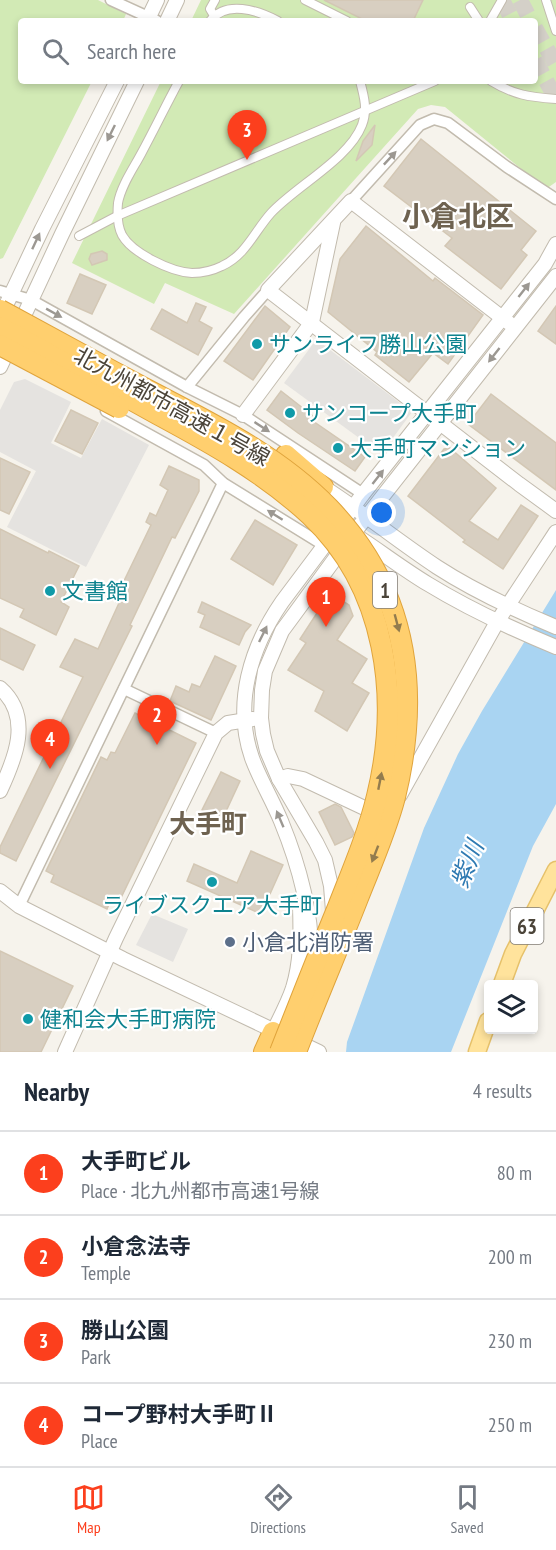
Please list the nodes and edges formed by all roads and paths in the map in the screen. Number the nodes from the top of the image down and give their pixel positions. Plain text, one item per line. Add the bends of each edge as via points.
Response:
1 (111, 0) edge
2 (157, 0) edge
3 (177, 0) edge
4 (214, 0) edge
5 (305, 0) edge
6 (502, 0) edge
7 (546, 0) edge
8 (470, 7) dead end
9 (147, 18) edge
10 (152, 18) edge
11 (168, 18) edge
12 (211, 18) edge
13 (272, 18) edge
14 (341, 18) edge
15 (477, 18) edge
16 (492, 18) edge
17 (556, 31) edge
18 (115, 84) edge
19 (136, 84) edge
20 (177, 84) edge
21 (361, 84) edge
22 (428, 84) edge
23 (495, 84) edge
24 (556, 99) edge
25 (364, 110) junction
26 (556, 200) edge
27 (351, 201) junction
28 (117, 216) junction
29 (333, 221) junction
30 (79, 236) dead end
31 (556, 244) edge
32 (556, 276) edge
33 (268, 290) junction
34 (3, 299) edge
35 (28, 307) junction
36 (0, 318) edge
37 (503, 318) junction
38 (312, 322) junction
39 (515, 328) junction
40 (3, 346) edge
41 (187, 387) junction
42 (429, 412) junction
43 (243, 415) junction
44 (441, 422) junction
45 (223, 483) junction
46 (323, 487) junction
47 (363, 494) junction
48 (354, 506) junction
49 (314, 510) junction
50 (556, 511) edge
51 (368, 516) junction
52 (339, 526) junction
53 (556, 532) edge
54 (353, 534) junction
55 (325, 546) junction
56 (508, 605) junction
57 (497, 622) junction
58 (556, 627) edge
59 (556, 647) edge
60 (0, 688) edge
61 (124, 688) junction
62 (261, 718) junction
63 (245, 720) junction
64 (216, 733) junction
65 (279, 779) junction
66 (0, 791) edge
67 (556, 870) edge
68 (0, 891) edge
69 (19, 906) junction
70 (110, 952) junction
71 (503, 980) edge
72 (484, 1034) edge
73 (290, 1046) edge
74 (65, 1052) edge
75 (264, 1052) edge
76 (319, 1052) edge
77 (477, 1052) edge

1 - 9 street
2 - 10 street
3 - 11 street
4 - 12 street
5 - 14 street
6 - 16 street
7 - 17 street
8 - 15 street
12 - 13 street via 227,6 244,4
34 -> 18 street
19 -> 35 street
20 - 28 street via 126,183
21 - 25 street via 366,101
22 - 25 street
23 - 24 street via 508,92
25 - 28 street
25 - 28 street via 362,125 347,148 281,202 246,248 220,267 189,273 141,254 122,235
27 -> 26 street via 420,125 434,119 448,123
27 - 29 street
27 - 37 street
28 - 30 street
29 - 33 street
29 - 38 street
37 -> 31 street
32 - 39 street
33 - 38 street
33 - 41 street
34 - 35 street
34 - 36 street
34 - 46 highway via 230,420 286,455
34 -> 73 highway, 北九州都市高速１号線 / 1, bridge via 276,464 342,523 368,557 396,617 407,673 407,728 394,800 380,841
35 - 40 street
35 -> 41 street
35 - 46 street
37 - 39 street
37 - 42 street
38 - 42 street
38 - 43 street
39 -> 44 street
40 - 45 street via 204,465
40 - 49 street
40 - 49 highway, bridge via 258,486
73 -> 40 highway, 1, bridge via 377,797 387,731 388,688 371,606 333,540 260,474 204,439
41 - 43 street
42 - 44 street
47 -> 42 street
43 -> 47 street
44 - 50 street
44 - 51 street
55 -> 45 street
45 - 61 street
46 - 48 street
47 - 48 street
48 - 51 street
48 - 52 street
49 - 52 street
51 - 54 street
51 - 56 street via 438,568
52 - 54 street
52 - 55 street
53 - 56 street
54 - 57 street via 426,583
54 - 62 street via 282,631 266,671
63 -> 55 street via 248,676 260,639
56 - 57 street
56 - 58 street
57 - 59 street
57 - 65 street via 390,808 375,813 303,779
60 - 66 street via 10,700 19,730 16,757
61 - 64 street
61 - 69 street
62 - 63 street
62 - 65 street via 267,751
63 - 64 street via 228,723
73 -> 63 street via 301,923 298,875 280,818 251,755
64 - 70 street
65 - 73 street via 320,851 333,900 328,980
67 - 71 main road, 63
68 - 69 street
69 - 70 street
70 - 73 street
70 - 74 street
72 - 77 main road
73 - 75 highway
73 - 76 street

